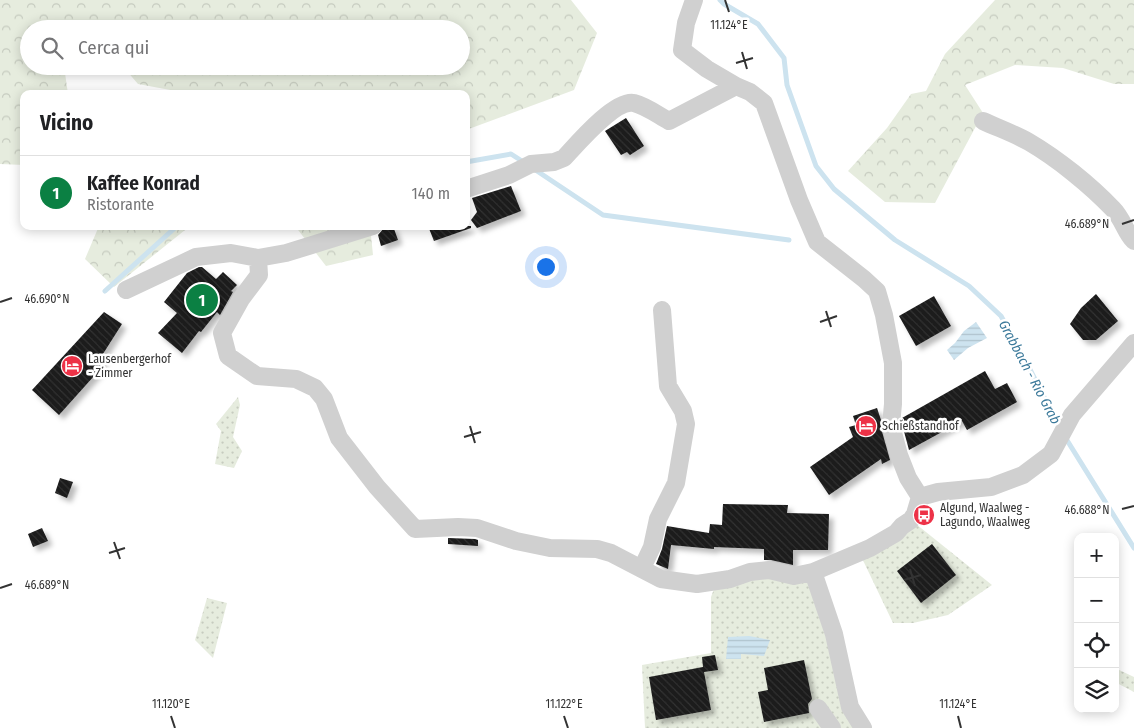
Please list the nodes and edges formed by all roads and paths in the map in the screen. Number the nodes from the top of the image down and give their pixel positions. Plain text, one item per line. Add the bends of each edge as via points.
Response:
1 (694, 0) edge
2 (736, 86) junction
3 (983, 121) dead end
4 (470, 188) edge
5 (1129, 220) edge
6 (360, 230) edge
7 (1134, 241) edge
8 (258, 258) junction
9 (126, 290) dead end
10 (662, 310) dead end
11 (1134, 344) edge
12 (920, 498) junction
13 (642, 568) junction
14 (813, 572) junction
15 (818, 708) dead end
16 (832, 728) edge
17 (863, 728) edge

1 - 2 lane via 682,50
2 - 4 lane via 669,121 634,103 626,103 612,111 564,158 531,164
2 - 12 lane via 764,103 817,242 876,291 893,363 891,425 898,455
3 - 5 lane via 1052,157
5 - 7 lane via 1127,234
6 - 8 lane via 286,253
8 - 9 lane via 231,253 196,256
8 - 13 lane via 259,275 241,298 222,333 228,356 256,376 296,379 315,388 324,399 339,438 415,529 477,528 550,548 611,553
10 - 13 lane via 668,386 683,411 686,424 676,483 658,519 652,546
11 - 12 lane via 1072,415 1051,454 1023,474 991,487 938,492
12 - 14 lane via 911,520 896,533 870,548
13 - 14 lane via 661,579 697,584 769,570 794,576
14 - 17 lane via 834,634 850,707
15 - 16 lane

